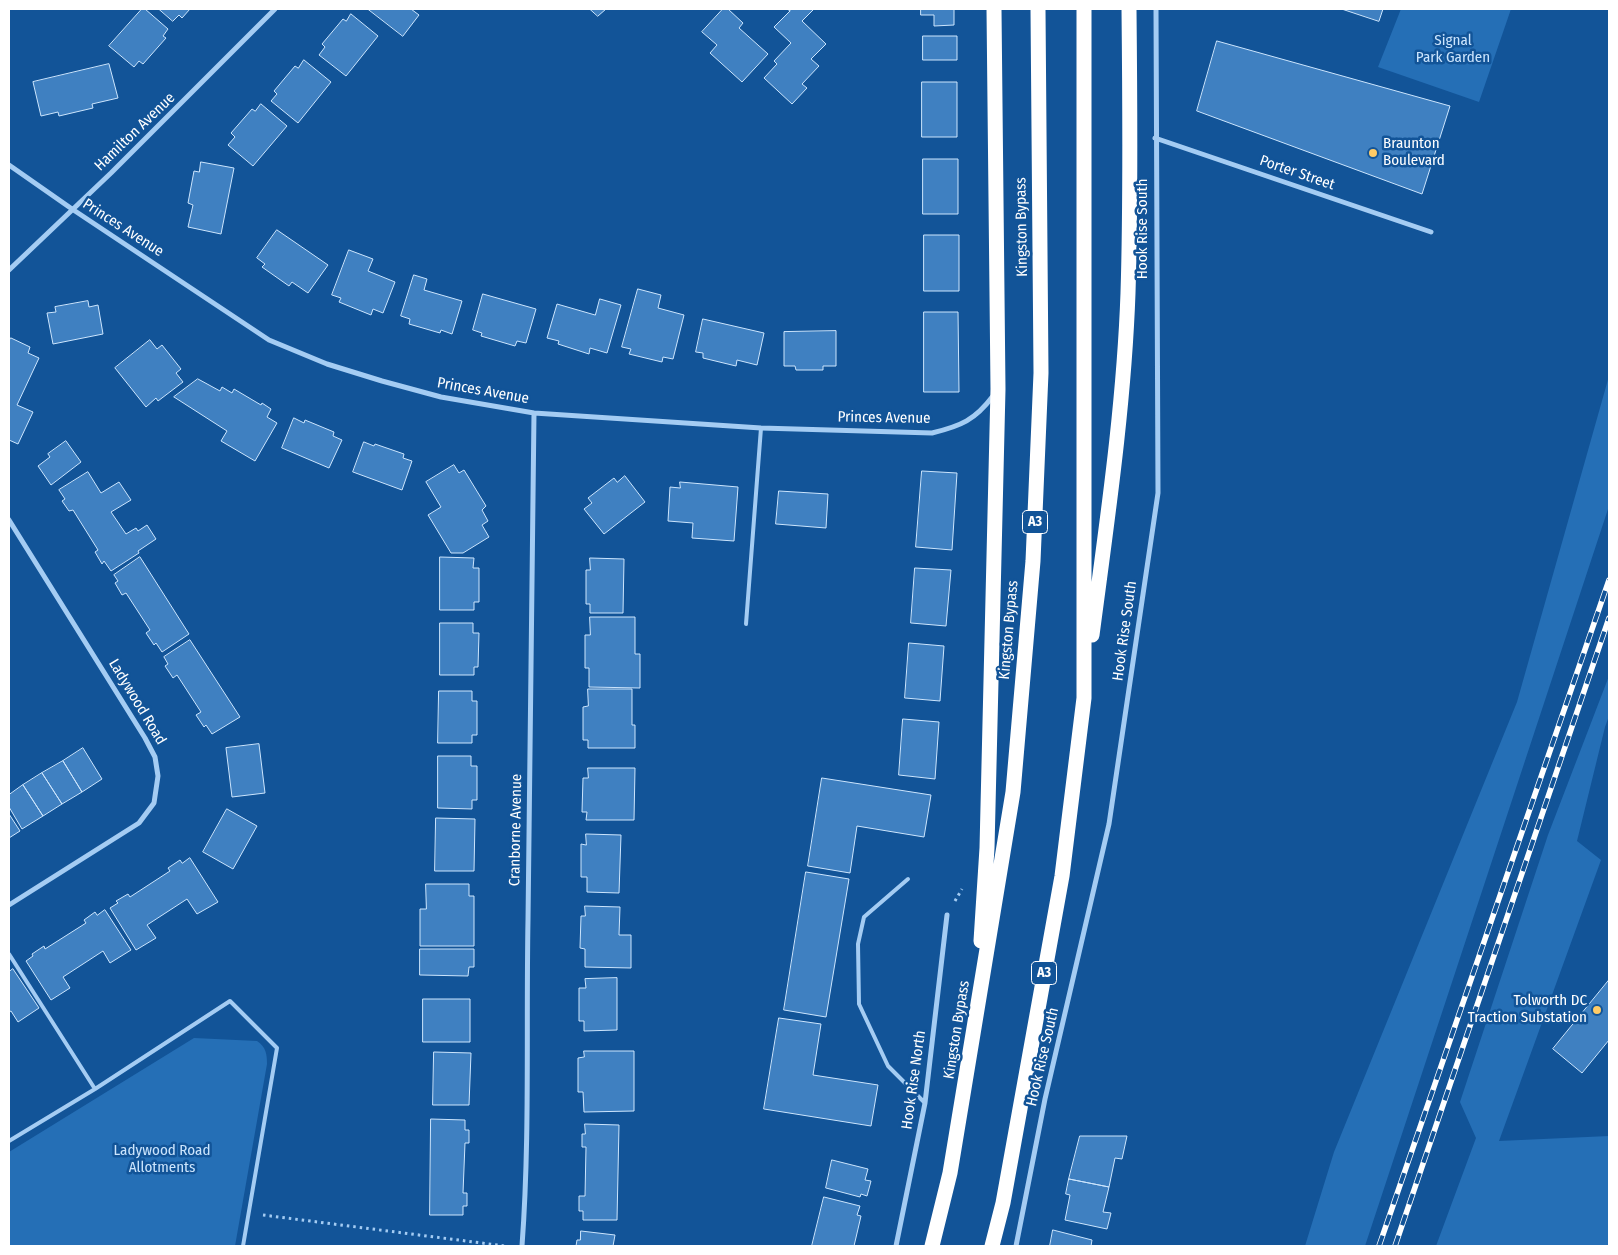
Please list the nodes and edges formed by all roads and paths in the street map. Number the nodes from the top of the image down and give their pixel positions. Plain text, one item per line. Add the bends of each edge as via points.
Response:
1 (275, 9) edge
2 (994, 9) edge
3 (1038, 9) edge
4 (1084, 9) edge
5 (1129, 9) edge
6 (1156, 9) edge
7 (1156, 138) junction
8 (9, 165) edge
9 (72, 209) junction
10 (1431, 232) dead end
11 (9, 270) edge
12 (998, 390) junction
13 (534, 413) junction
14 (761, 428) junction
15 (9, 520) edge
16 (746, 624) dead end
17 (1084, 698) junction
18 (908, 879) dead end
19 (9, 905) edge
20 (947, 915) dead end
21 (9, 954) edge
22 (975, 1032) junction
23 (95, 1088) junction
24 (925, 1103) junction
25 (9, 1140) edge
26 (248, 1213) junction
27 (243, 1246) edge
28 (506, 1246) edge
29 (522, 1246) edge
30 (896, 1246) edge
31 (932, 1246) edge
32 (992, 1246) edge
33 (1016, 1246) edge

1 - 9 street, Hamilton Avenue
2 - 12 highway
3 - 22 highway, Kingston Bypass / A3 via 1041,373 1033,561 1013,792
4 - 17 highway, A3
5 - 17 highway via 1128,294 1118,435
6 - 7 street, Hook Rise South
7 - 10 street, Porter Street
7 - 33 street, Hook Rise South via 1158,493 1109,824 1045,1099
8 - 9 street, Princes Avenue
9 - 11 street, Hamilton Avenue
9 - 13 street, Princes Avenue via 269,340 327,364 382,381 441,397
12 - 14 street, Princes Avenue via 981,411 958,426 932,433
12 - 22 highway via 987,848
13 - 14 street, Princes Avenue
13 - 29 street, Cranborne Avenue via 527,1120
14 - 16 lane
15 - 19 street, Ladywood Road via 144,738 155,757 158,776 154,803 139,823
17 - 32 highway, A3 via 1062,876 1003,1203
18 - 24 lane via 864,917 858,944 859,1004 888,1066
20 - 24 street, Hook Rise North
21 - 23 lane
22 - 31 highway, Kingston Bypass / A3 via 950,1173
23 - 25 lane
23 - 26 lane via 230,1001 276,1048
24 - 30 street, Hook Rise North
26 - 27 lane
26 - 28 path

